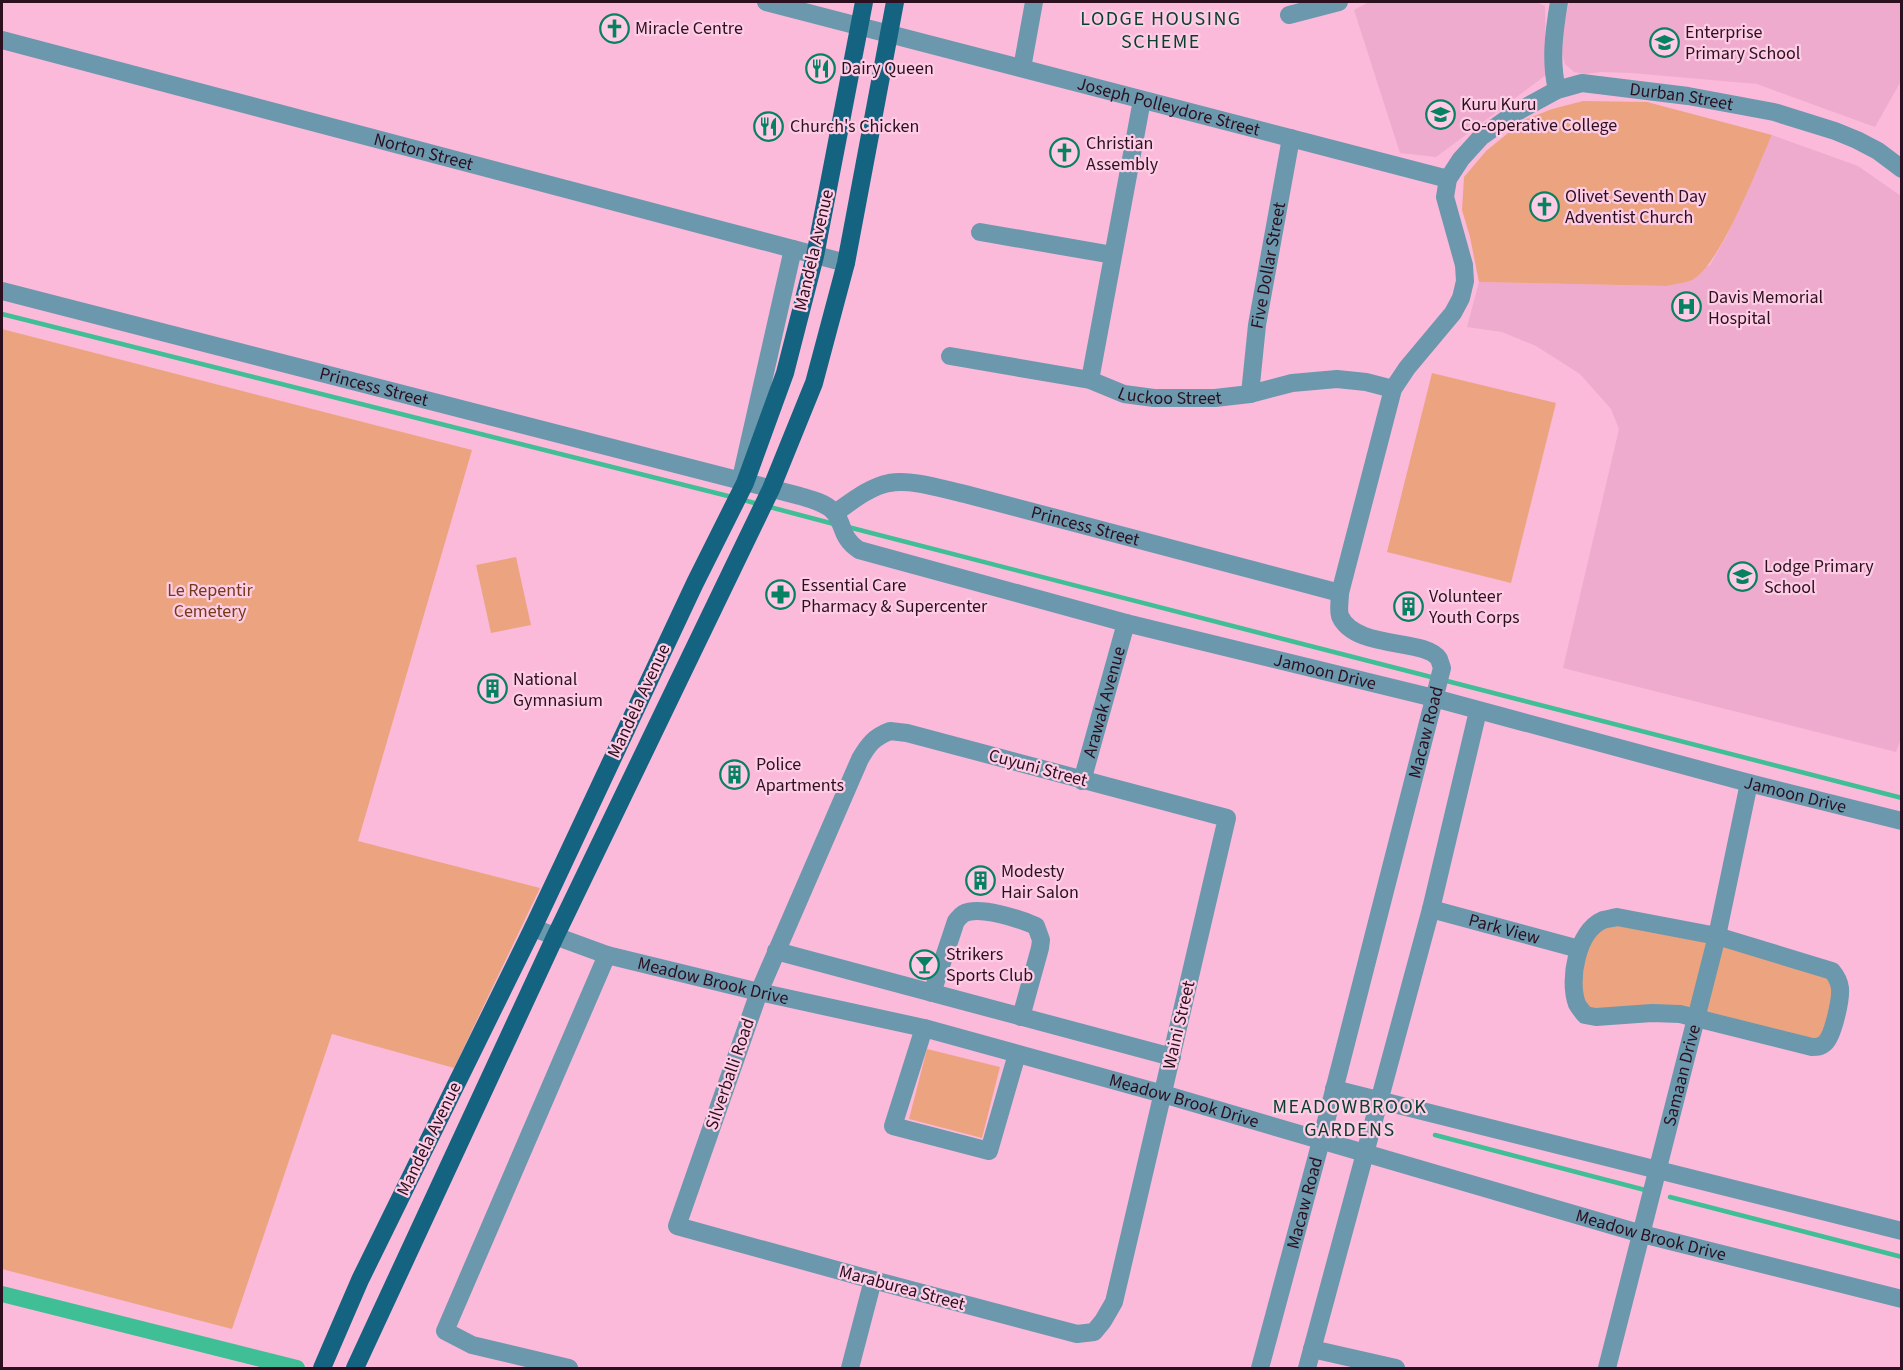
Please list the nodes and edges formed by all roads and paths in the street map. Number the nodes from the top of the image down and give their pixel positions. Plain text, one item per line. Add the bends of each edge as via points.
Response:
1 (766, 2) edge
2 (864, 2) edge
3 (895, 2) edge
4 (1034, 2) edge
5 (1339, 2) edge
6 (1558, 2) edge
7 (1289, 15) dead end
8 (859, 26) junction
9 (889, 34) junction
10 (2, 40) edge
11 (1022, 68) junction
12 (1557, 90) junction
13 (1142, 100) junction
14 (1291, 138) junction
15 (1902, 169) edge
16 (1449, 179) junction
17 (980, 232) dead end
18 (793, 249) junction
19 (1113, 255) junction
20 (815, 256) junction
21 (846, 263) junction
22 (2, 291) edge
23 (950, 356) dead end
24 (1090, 380) junction
25 (1393, 388) junction
26 (1250, 394) junction
27 (741, 489) junction
28 (765, 500) junction
29 (836, 516) junction
30 (1340, 593) junction
31 (1126, 623) junction
32 (1436, 692) junction
33 (1478, 711) junction
34 (860, 759) joint
35 (1082, 781) junction
36 (1749, 783) junction
37 (1227, 818) joint
38 (1902, 821) edge
39 (1431, 909) junction
40 (533, 928) junction
41 (1717, 936) junction
42 (555, 937) junction
43 (1579, 949) junction
44 (776, 951) junction
45 (607, 955) junction
46 (759, 992) junction
47 (932, 993) junction
48 (1020, 1017) junction
49 (1696, 1019) junction
50 (924, 1028) junction
51 (1017, 1054) junction
52 (1172, 1057) junction
53 (1334, 1089) junction
54 (1163, 1094) junction
55 (1380, 1101) junction
56 (1321, 1141) junction
57 (1365, 1154) junction
58 (1658, 1170) junction
59 (676, 1226) joint
60 (1902, 1231) edge
61 (1642, 1234) junction
62 (873, 1280) junction
63 (1902, 1299) edge
64 (1114, 1302) joint
65 (1312, 1349) junction
66 (323, 1366) edge
67 (355, 1368) edge
68 (569, 1368) edge
69 (850, 1368) edge
70 (1260, 1368) edge
71 (1307, 1368) edge
72 (1396, 1368) edge
73 (1607, 1368) edge

1 - 8 street
2 - 8 main road, Mandela Avenue
3 - 9 main road, Mandela Avenue
4 - 11 street
5 - 7 street
6 - 12 street via 1552,47
8 - 9 street, Joseph Polleydore Street
8 - 20 main road, Mandela Avenue
9 - 11 street, Joseph Polleydore Street
9 - 21 main road, Mandela Avenue
10 - 18 street, Norton Street
11 - 13 street, Joseph Polleydore Street
12 - 15 street, Durban Street via 1581,83 1688,96 1774,112 1857,140
12 - 16 street, Durban Street via 1515,112 1481,137
13 - 14 street, Joseph Polleydore Street
13 - 19 street
14 - 16 street, Joseph Polleydore Street
14 - 26 street, Five Dollar Street via 1257,325
16 - 25 street, Macaw Road via 1445,197 1464,265 1461,298
17 - 19 street
18 - 20 street, Norton Street
18 - 27 street
19 - 24 street
20 - 21 street, Norton Street
20 - 27 main road, Mandela Avenue via 785,373
21 - 28 main road, Mandela Avenue via 814,383
22 - 27 street, Princess Street
23 - 24 street, Luckoo Street
24 - 26 street, Luckoo Street via 1124,394 1154,398
25 - 26 street, Luckoo Street via 1337,379 1292,383
25 - 30 street, Macaw Road
27 - 28 street, Princess Street
27 - 40 main road, Mandela Avenue
28 - 29 street via 800,496 821,503
28 - 42 main road, Mandela Avenue
29 - 30 street, Princess Street via 875,488 889,483 914,484
29 - 31 street, Jamoon Drive via 850,544 859,550
30 - 32 street, Macaw Road via 1339,614 1350,630 1428,651 1438,658 1442,668
31 - 32 street, Jamoon Drive
31 - 35 street, Arawak Avenue
32 - 33 street, Jamoon Drive
32 - 53 street, Macaw Road
33 - 36 street, Jamoon Drive
33 - 39 street
34 - 35 street, Cuyuni Street via 875,738 890,731
34 - 44 street, Silverballi Road
35 - 37 street, Cuyuni Street
36 - 38 street, Jamoon Drive
36 - 41 street, Samaan Drive
37 - 52 street, Waini Street
39 - 43 street, Park View
39 - 55 street
40 - 42 street, Meadow Brook Drive
40 - 66 main road, Mandela Avenue via 360,1280
41 - 43 street via 1617,917 1602,921
41 - 49 street, Samaan Drive
41 - 49 street via 1832,972 1841,990 1833,1028 1827,1042 1812,1047
42 - 45 street, Meadow Brook Drive
42 - 67 main road, Mandela Avenue
43 - 49 street via 1574,986 1577,1005 1586,1016 1652,1013
44 - 46 street, Silverballi Road
44 - 47 street
45 - 46 street, Meadow Brook Drive
45 - 68 street via 446,1331 472,1345
46 - 50 street, Meadow Brook Drive
46 - 59 street, Silverballi Road
47 - 48 street
47 - 48 street via 956,921 963,914 988,912 1029,923 1039,931 1040,948
48 - 52 street
49 - 58 street, Samaan Drive
50 - 51 street, Meadow Brook Drive
50 - 51 street via 893,1125 989,1152
51 - 54 street, Meadow Brook Drive
52 - 54 street, Waini Street
53 - 55 street
53 - 56 street, Macaw Road
54 - 56 street, Meadow Brook Drive
54 - 64 street, Waini Street
55 - 57 street
55 - 58 street
56 - 57 street, Meadow Brook Drive
56 - 70 street, Macaw Road
57 - 61 street, Meadow Brook Drive
57 - 65 street
58 - 60 street
58 - 61 street, Samaan Drive
59 - 62 street, Maraburea Street
61 - 63 street, Meadow Brook Drive
61 - 73 street, Samaan Drive
62 - 64 street, Maraburea Street via 1077,1334 1094,1332
62 - 69 street
65 - 71 street
65 - 72 street

